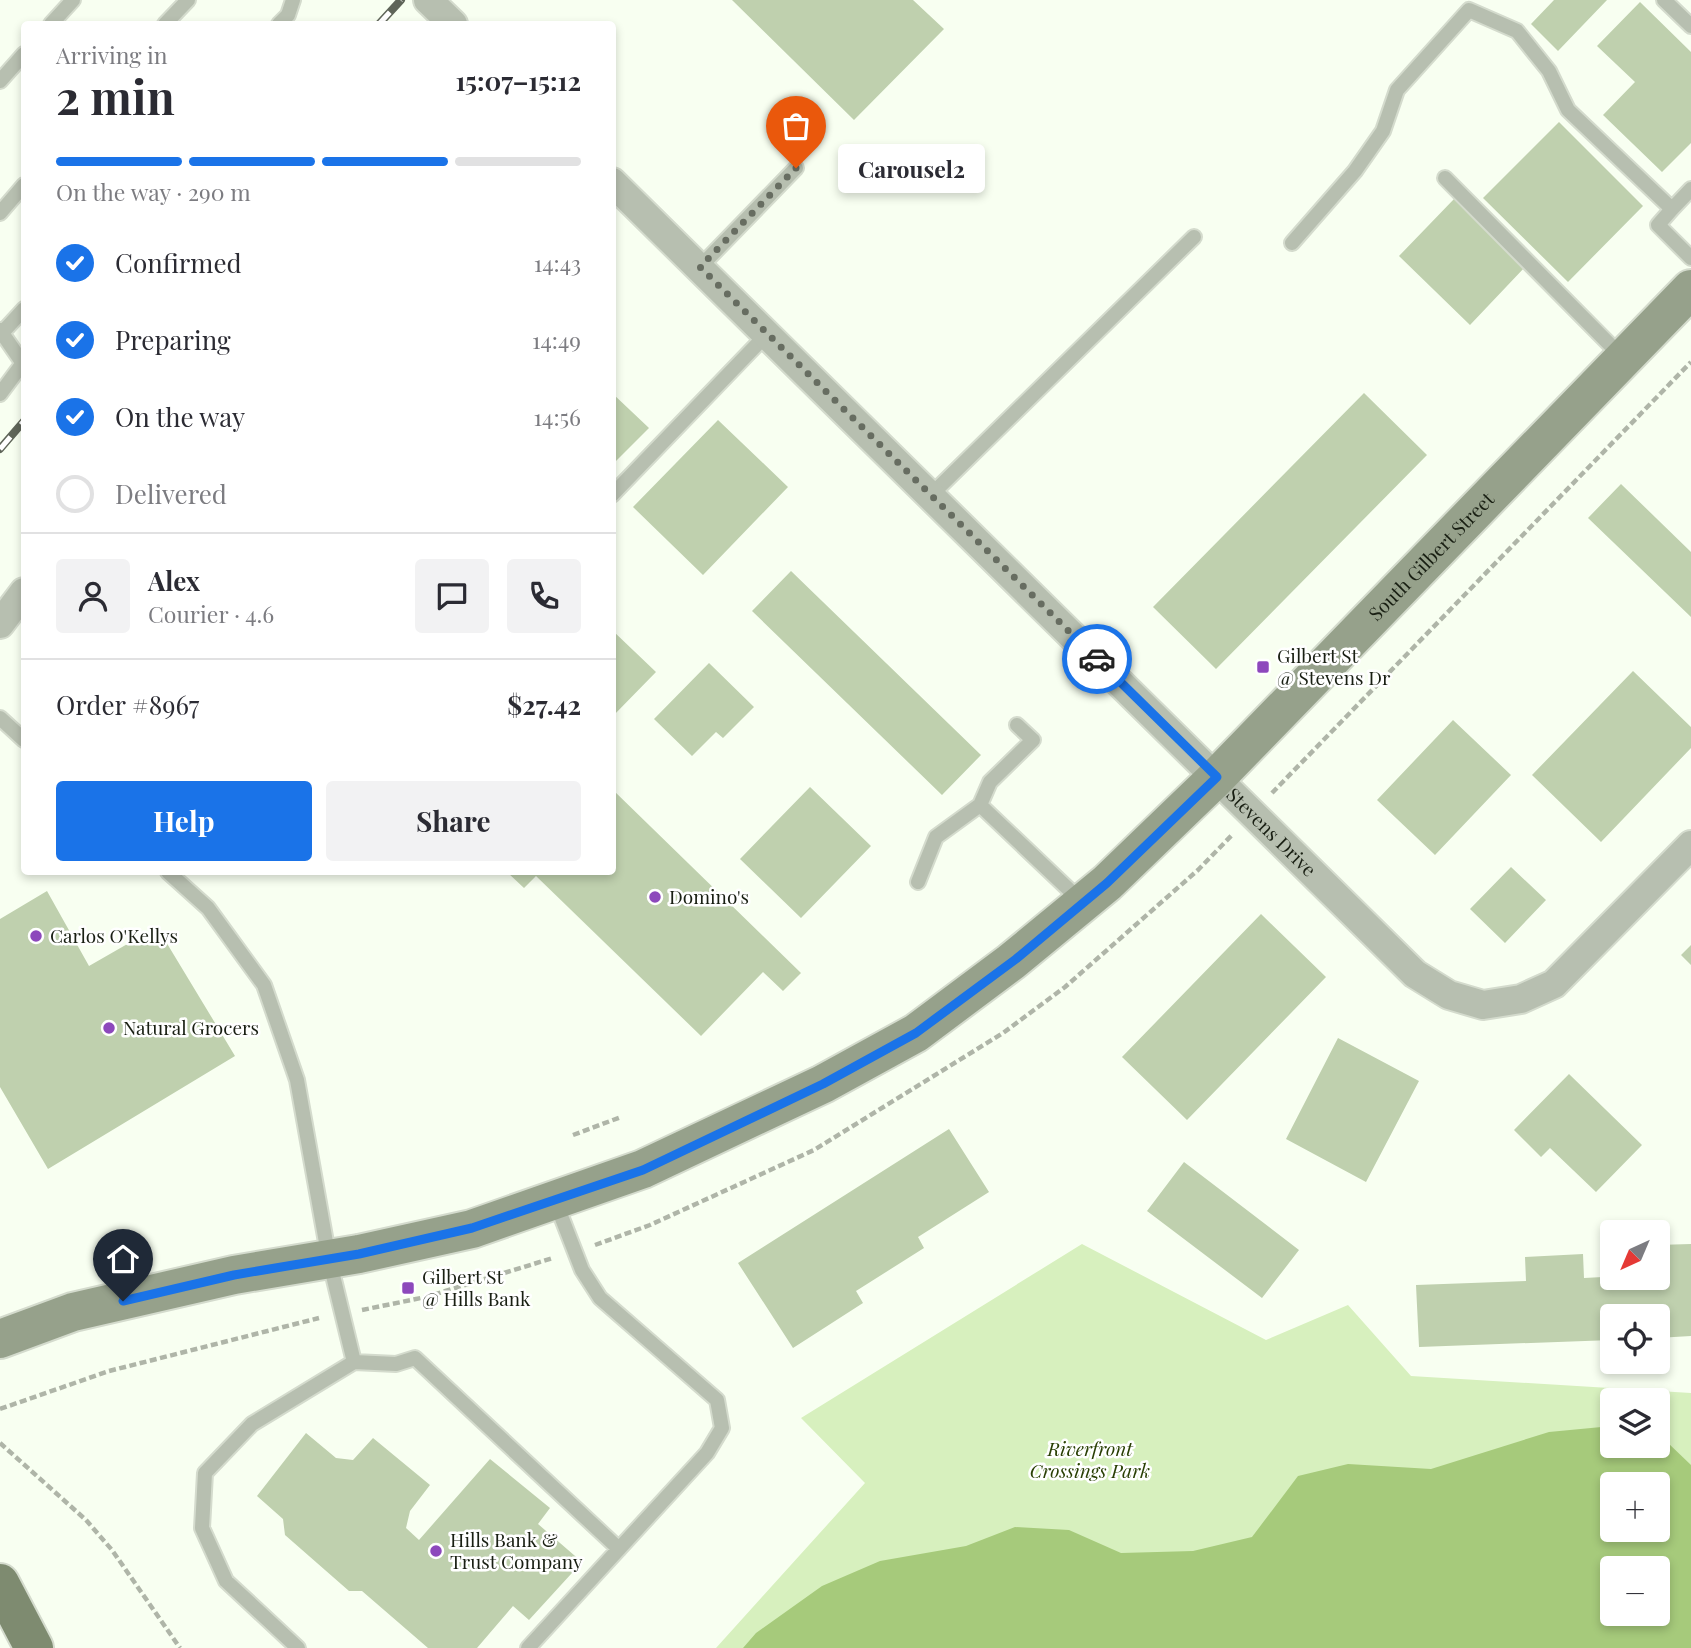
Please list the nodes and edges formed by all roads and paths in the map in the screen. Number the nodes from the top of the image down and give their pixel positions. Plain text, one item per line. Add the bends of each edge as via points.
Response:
1 (73, 0) edge
2 (188, 0) edge
3 (293, 0) edge
4 (428, 0) edge
5 (1664, 0) edge
6 (54, 21) edge
7 (169, 21) edge
8 (282, 21) edge
9 (450, 21) edge
10 (1691, 26) edge
11 (21, 57) edge
12 (0, 81) edge
13 (796, 168) dead end
14 (1445, 178) dead end
15 (616, 185) edge
16 (21, 188) edge
17 (1691, 189) edge
18 (1672, 209) junction
19 (0, 213) edge
20 (1194, 237) dead end
21 (1292, 243) dead end
22 (1691, 258) edge
23 (700, 267) junction
24 (1691, 289) edge
25 (21, 312) edge
26 (1, 332) edge
27 (767, 334) junction
28 (1623, 359) junction
29 (21, 360) edge
30 (21, 368) edge
31 (0, 394) edge
32 (616, 491) edge
33 (931, 495) junction
34 (21, 599) edge
35 (0, 624) edge
36 (0, 718) edge
37 (1017, 725) dead end
38 (21, 737) edge
39 (1217, 777) junction
40 (979, 805) junction
41 (1691, 845) edge
42 (171, 875) edge
43 (918, 882) dead end
44 (1083, 903) junction
45 (621, 1117) dead end
46 (573, 1135) dead end
47 (555, 1200) junction
48 (553, 1258) dead end
49 (329, 1259) junction
50 (353, 1311) dead end
51 (317, 1318) dead end
52 (0, 1339) edge
53 (354, 1362) junction
54 (0, 1409) edge
55 (0, 1443) edge
56 (619, 1549) junction
57 (0, 1583) edge
58 (34, 1648) edge
59 (180, 1648) edge
60 (298, 1648) edge
61 (528, 1648) edge

1 - 6 lane
2 - 7 lane
3 - 8 lane
4 - 9 street
5 - 10 lane
11 - 12 lane
13 - 23 lane
14 - 28 lane
15 - 23 street, Stevens Drive
16 - 19 lane
17 - 18 lane
18 - 21 lane via 1567,110 1549,71 1517,31 1469,10 1396,90 1383,131
18 - 22 lane via 1658,225
20 - 33 lane
23 - 27 street, Stevens Drive
24 - 28 main road, South Gilbert Street
25 - 26 lane
26 - 29 lane
27 - 32 lane
27 - 33 street, Stevens Drive
28 - 39 main road, South Gilbert Street
30 - 31 lane
33 - 39 street, Stevens Drive
34 - 35 street
36 - 38 lane
37 - 40 lane via 1033,740 990,782
39 - 41 street, Stevens Drive via 1415,974 1449,995 1483,1005 1521,999 1554,984
39 - 44 main road, South Gilbert Street
40 - 43 lane via 936,837
40 - 44 lane
42 - 49 lane via 208,908 264,985 297,1080
44 - 47 main road, South Gilbert Street via 916,1033 823,1084 643,1170
45 - 46 path
47 - 49 main road, South Gilbert Street via 472,1228
47 - 56 lane via 582,1270 600,1298 718,1399 722,1428 707,1453
48 - 50 path via 426,1297
49 - 52 main road, South Gilbert Street via 234,1275 73,1312
49 - 53 lane
51 - 54 path via 109,1371
53 - 56 lane via 396,1364 415,1358
53 - 60 lane via 252,1424 205,1473 202,1528 226,1581
55 - 59 path via 104,1540
56 - 61 lane
57 - 58 main road

